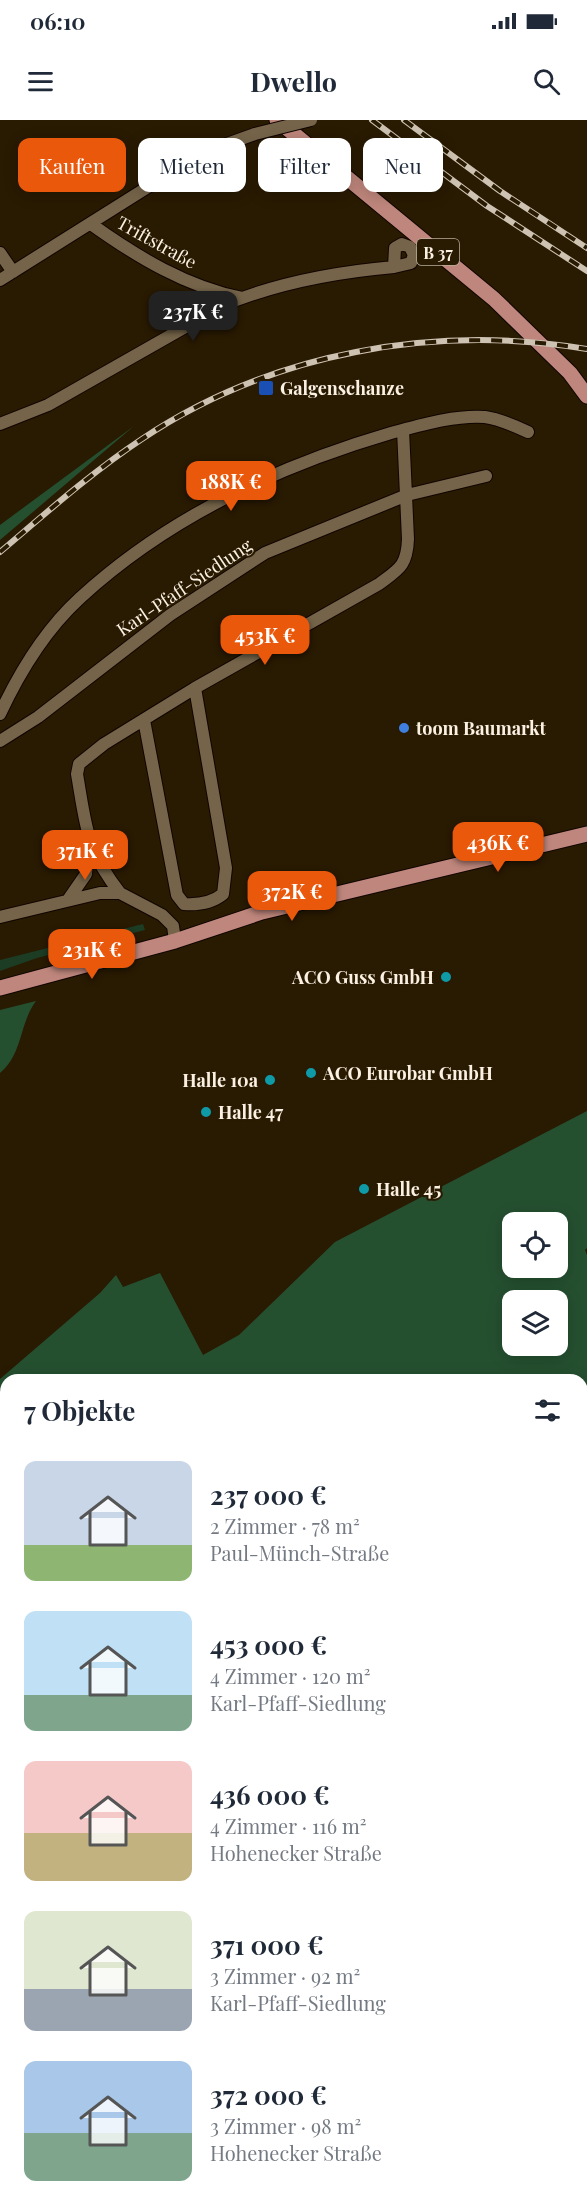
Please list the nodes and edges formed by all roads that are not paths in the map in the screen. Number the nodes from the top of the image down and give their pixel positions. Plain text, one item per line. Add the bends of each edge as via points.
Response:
1 (277, 120) edge
2 (311, 120) edge
3 (91, 224) junction
4 (0, 253) edge
5 (394, 267) dead end
6 (13, 272) junction
7 (0, 280) edge
8 (242, 298) junction
9 (587, 396) edge
10 (0, 424) edge
11 (403, 430) junction
12 (528, 432) dead end
13 (486, 476) dead end
14 (407, 495) junction
15 (195, 688) junction
16 (0, 714) edge
17 (144, 720) junction
18 (0, 741) edge
19 (587, 834) edge
20 (89, 843) junction
21 (120, 893) junction
22 (68, 900) junction
23 (0, 918) edge
24 (175, 941) junction
25 (0, 988) edge

1 - 9 main road, B 37 via 494,299 570,373
2 - 3 street, bridge via 202,153
3 - 6 street
3 - 8 street, Triftstraße via 150,262 221,294
4 - 6 street
5 - 8 street via 321,277
6 - 7 street
8 - 10 street via 48,405
11 - 12 street via 475,417
11 - 14 street
11 - 16 street via 259,481 187,519 121,563 55,624 36,649
13 - 14 street, Karl-Pfaff-Siedlung
14 - 15 street via 407,553 402,568
14 - 18 street, Karl-Pfaff-Siedlung via 265,553 170,615 38,717
15 - 17 street
15 - 17 street via 225,868 224,894 216,900 184,904 177,895
17 - 20 street via 80,764 77,774
19 - 24 main road via 262,912
20 - 21 street via 102,870
20 - 22 street via 86,874
21 - 22 street
21 - 24 street via 162,915 173,926
22 - 23 street
24 - 25 main road

